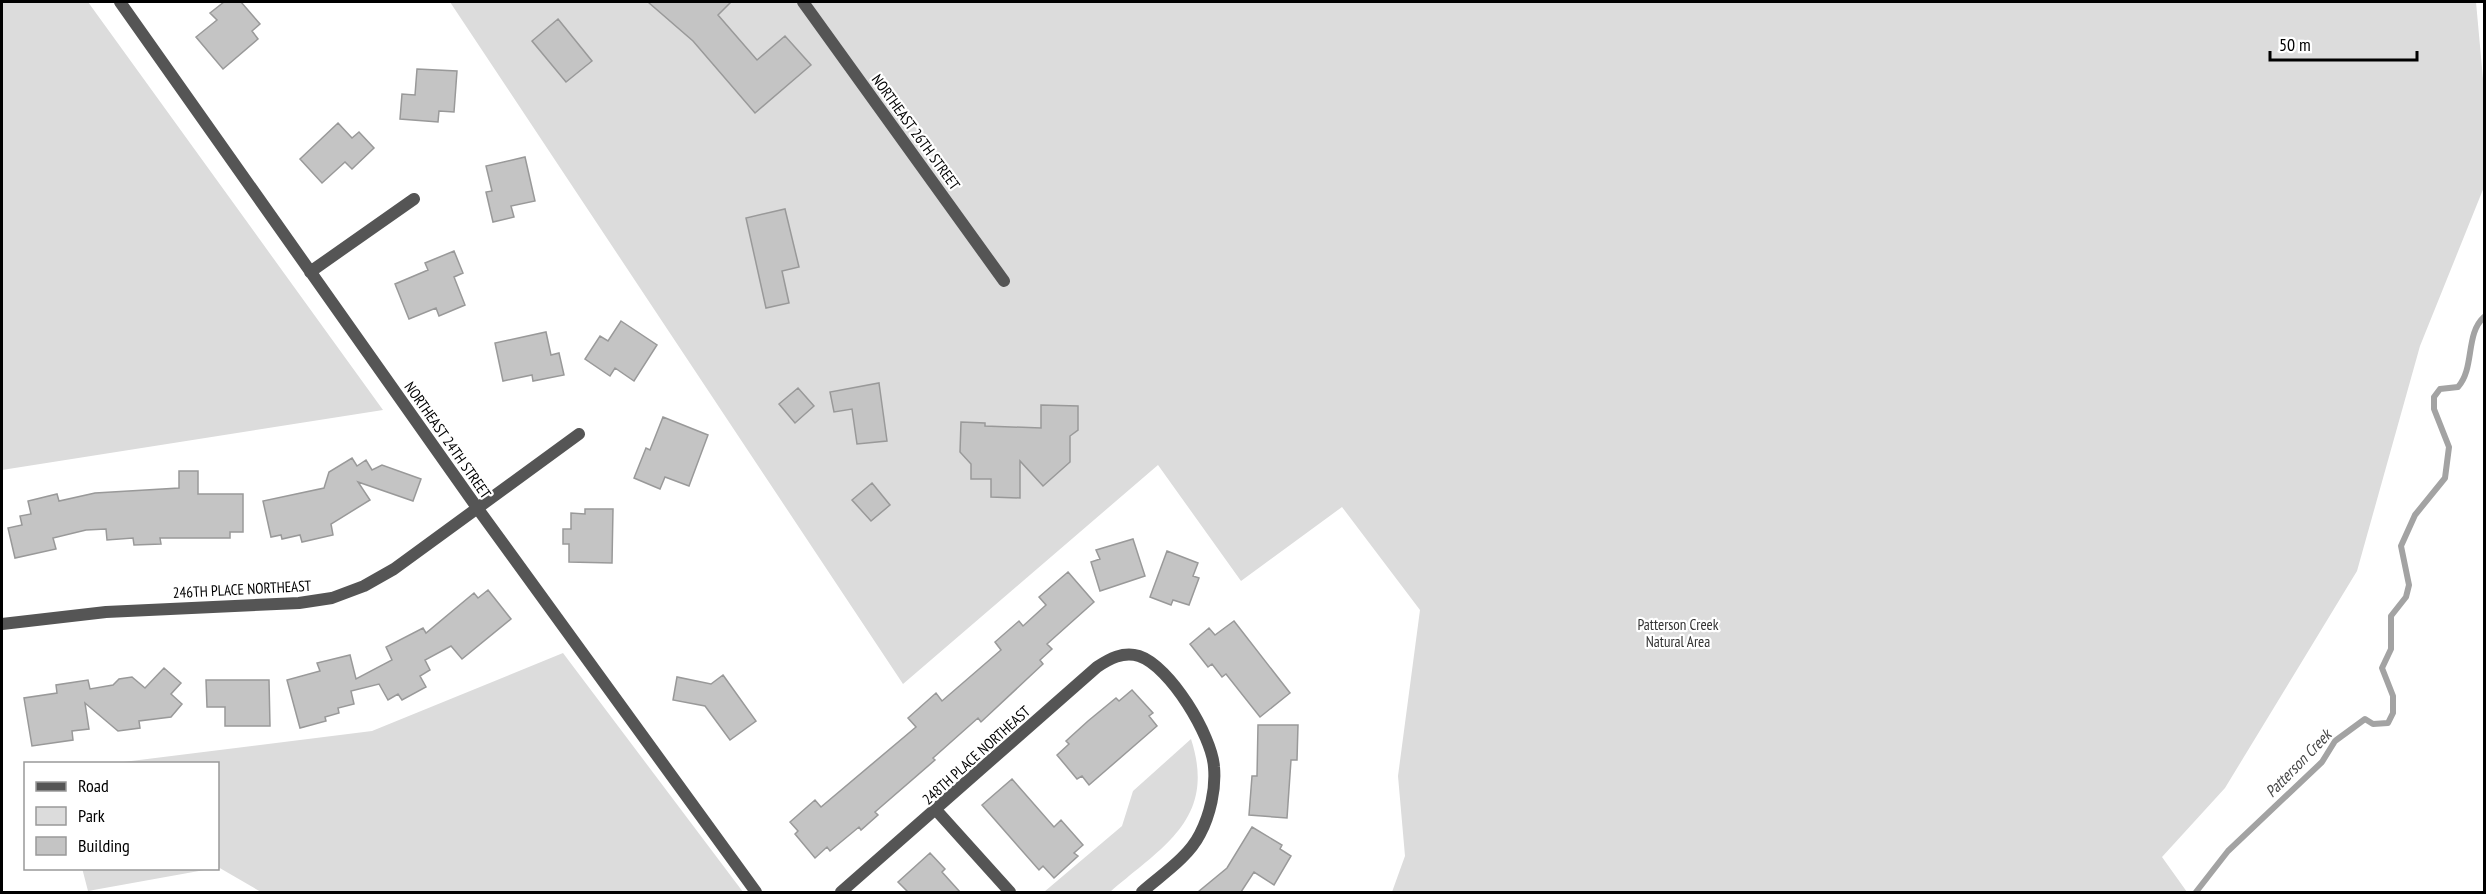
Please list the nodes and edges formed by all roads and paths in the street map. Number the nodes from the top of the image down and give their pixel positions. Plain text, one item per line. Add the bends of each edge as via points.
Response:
1 (121, 2) edge
2 (803, 2) edge
3 (414, 200) dead end
4 (310, 272) junction
5 (1004, 281) dead end
6 (579, 434) dead end
7 (478, 509) junction
8 (2, 624) edge
9 (937, 811) junction
10 (756, 892) edge
11 (841, 892) edge
12 (1010, 892) edge
13 (1142, 892) edge

1 - 4 street, NORTHEAST 24TH STREET
2 - 5 street, NORTHEAST 26TH STREET
3 - 4 street
4 - 7 street, NORTHEAST 24TH STREET
6 - 7 street, 246TH PLACE NORTHEAST
7 - 8 street, 246TH PLACE NORTHEAST via 394,569 364,586 332,597 299,603 106,612
7 - 10 street, NORTHEAST 24TH STREET
9 - 11 street, 248TH PLACE NORTHEAST
9 - 12 street
9 - 13 street, 248TH PLACE NORTHEAST via 1097,667 1112,657 1138,655 1161,670 1199,720 1208,738 1214,767 1210,811 1201,834 1191,849

